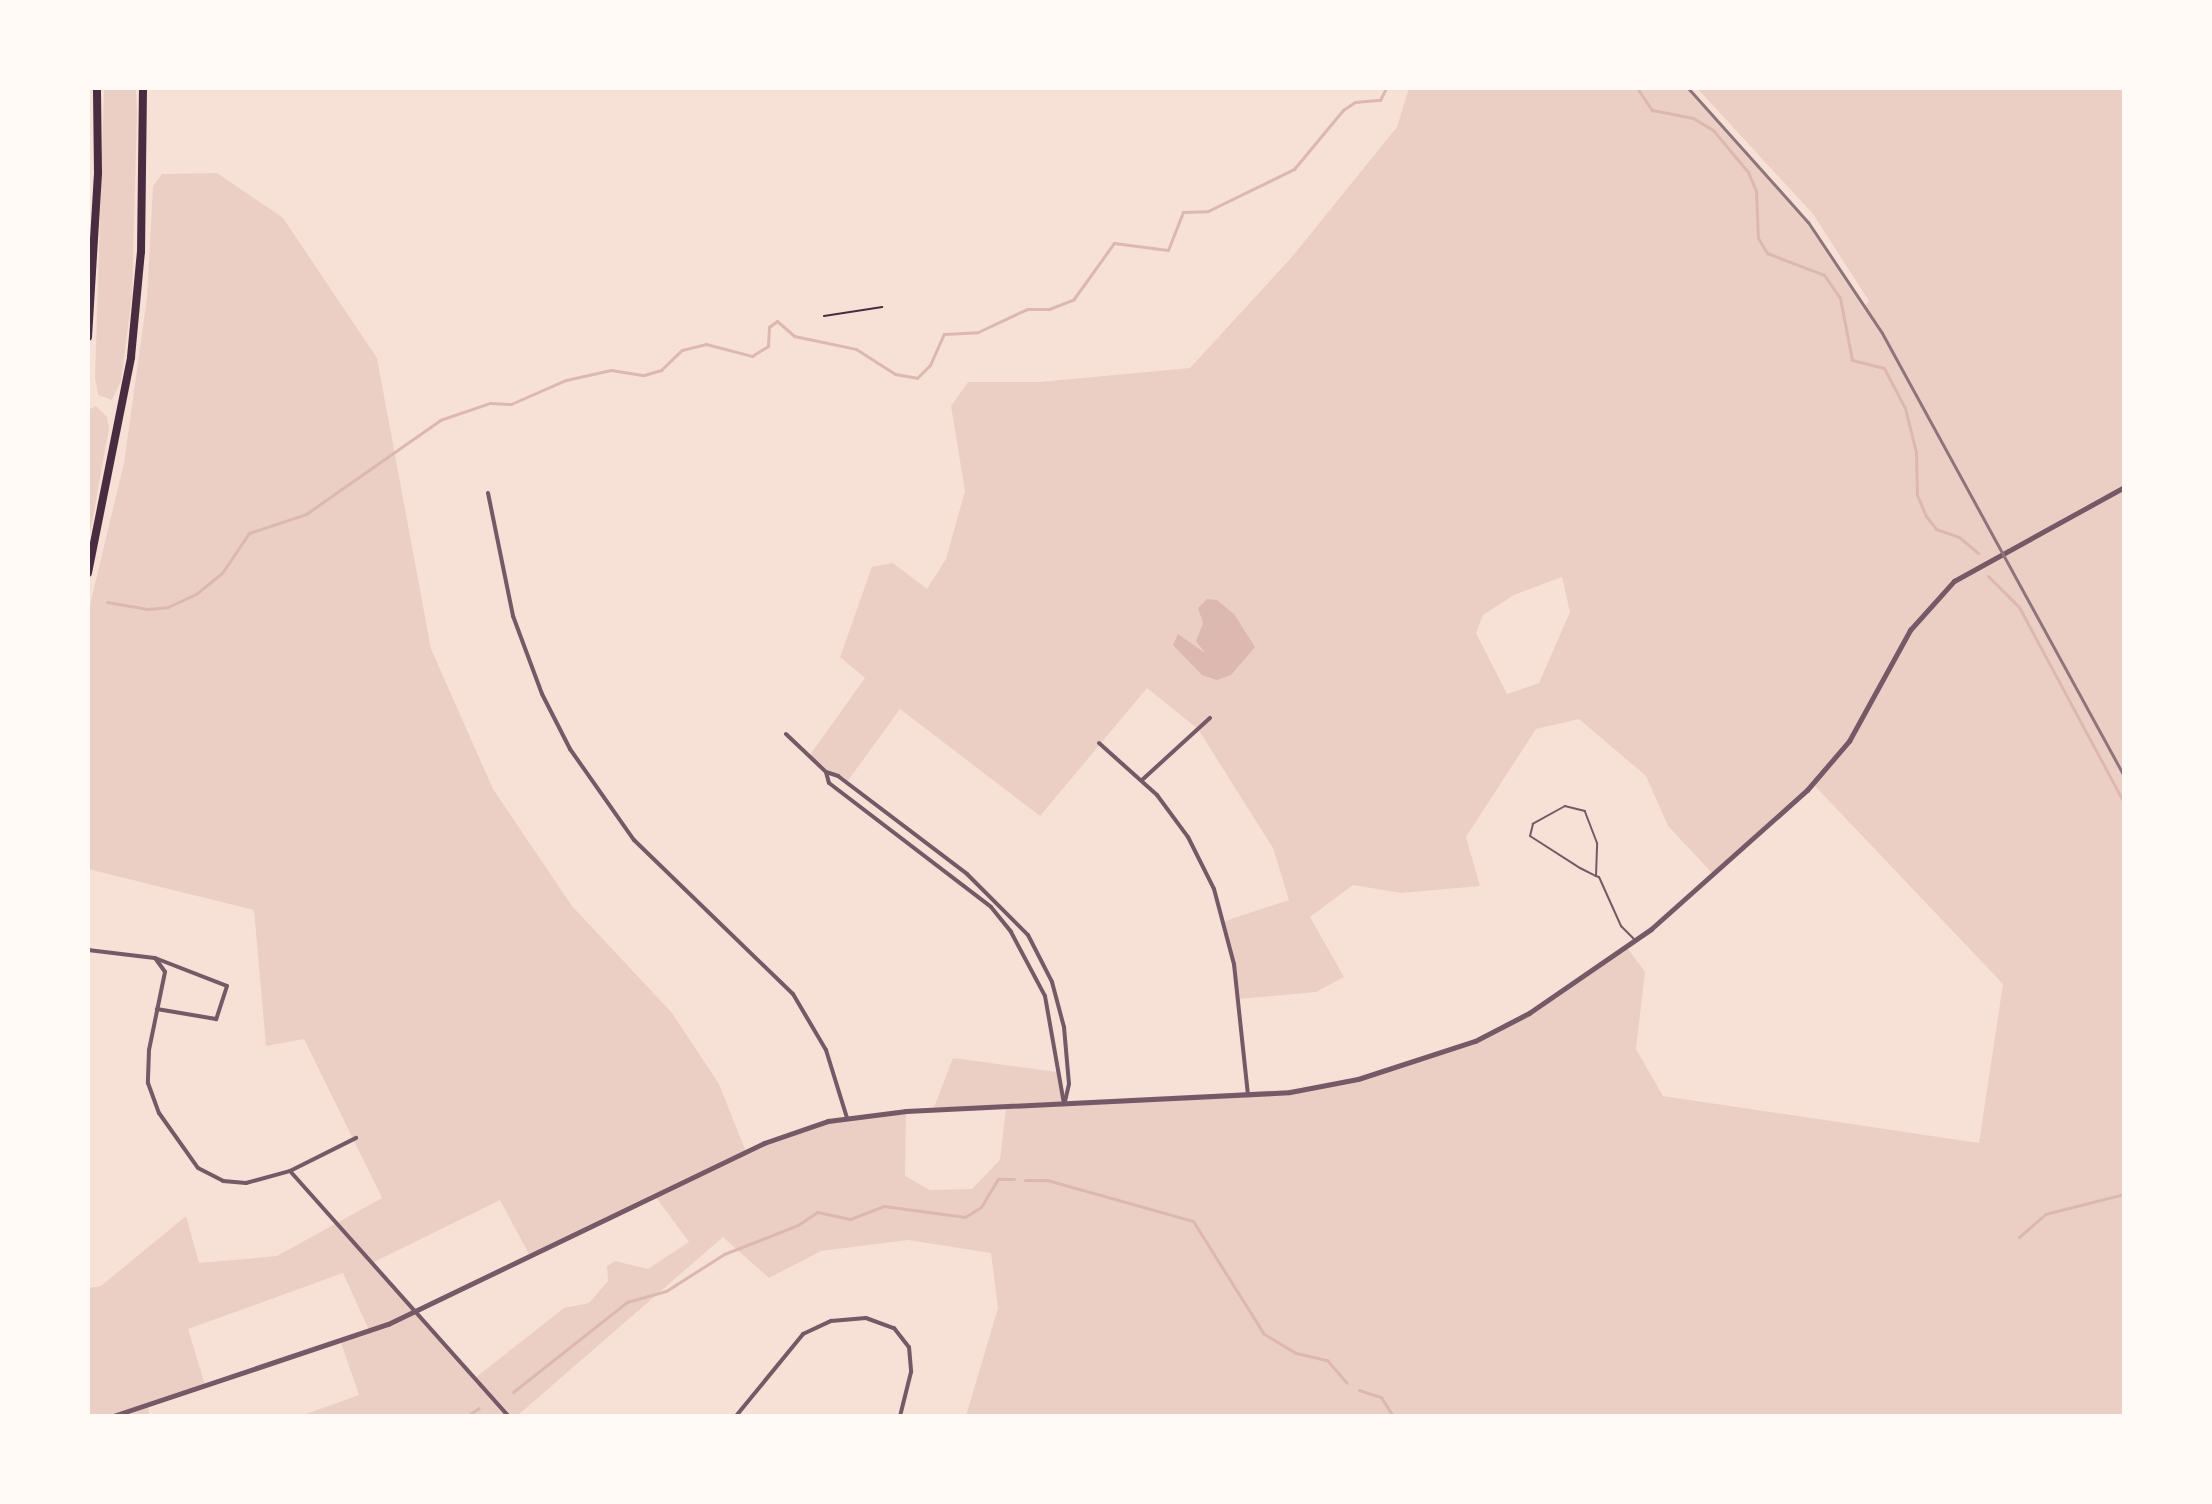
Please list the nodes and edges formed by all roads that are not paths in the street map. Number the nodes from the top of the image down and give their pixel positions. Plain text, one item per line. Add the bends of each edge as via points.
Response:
1 (97, 88) edge
2 (143, 88) edge
3 (88, 337) edge
4 (2124, 487) edge
5 (488, 493) dead end
6 (88, 573) edge
7 (1210, 718) dead end
8 (786, 734) dead end
9 (1099, 743) dead end
10 (826, 772) junction
11 (1142, 780) junction
12 (1596, 876) junction
13 (997, 900) junction
14 (991, 907) junction
15 (1635, 940) junction
16 (88, 950) edge
17 (155, 958) junction
18 (157, 1009) junction
19 (1248, 1095) junction
20 (1064, 1104) junction
21 (847, 1118) junction
22 (356, 1138) dead end
23 (290, 1171) junction
24 (414, 1312) junction
25 (113, 1416) edge
26 (508, 1416) edge
27 (736, 1416) edge
28 (900, 1416) edge

1 - 3 highway via 97,203
2 - 6 highway via 141,252 131,357
4 - 15 street via 1967,571 1942,591 1910,630 1858,726 1830,765
5 - 21 street via 513,616 542,694 570,749 634,840 793,994 826,1050
7 - 11 street
8 - 10 street
9 - 11 street
10 - 13 street
10 - 14 street via 829,783
11 - 19 street via 1188,837 1220,906 1234,964
12 - 12 lane via 1530,836 1533,824 1565,806 1585,811 1597,843
12 - 15 lane via 1621,926
13 - 14 street
13 - 20 street via 1028,935 1055,992 1067,1047
14 - 20 street via 1024,951 1045,996
15 - 19 street via 1529,1013 1475,1041 1327,1087
16 - 17 street
17 - 18 street via 165,972
17 - 18 street via 227,986 216,1019
18 - 23 street via 148,1083 159,1113 188,1158 210,1176 230,1183
19 - 20 street
20 - 21 street
21 - 24 street via 764,1143
22 - 23 street
23 - 24 street
24 - 25 street
24 - 26 street
27 - 28 street via 803,1334 831,1321 866,1318 894,1328 909,1347 911,1372

